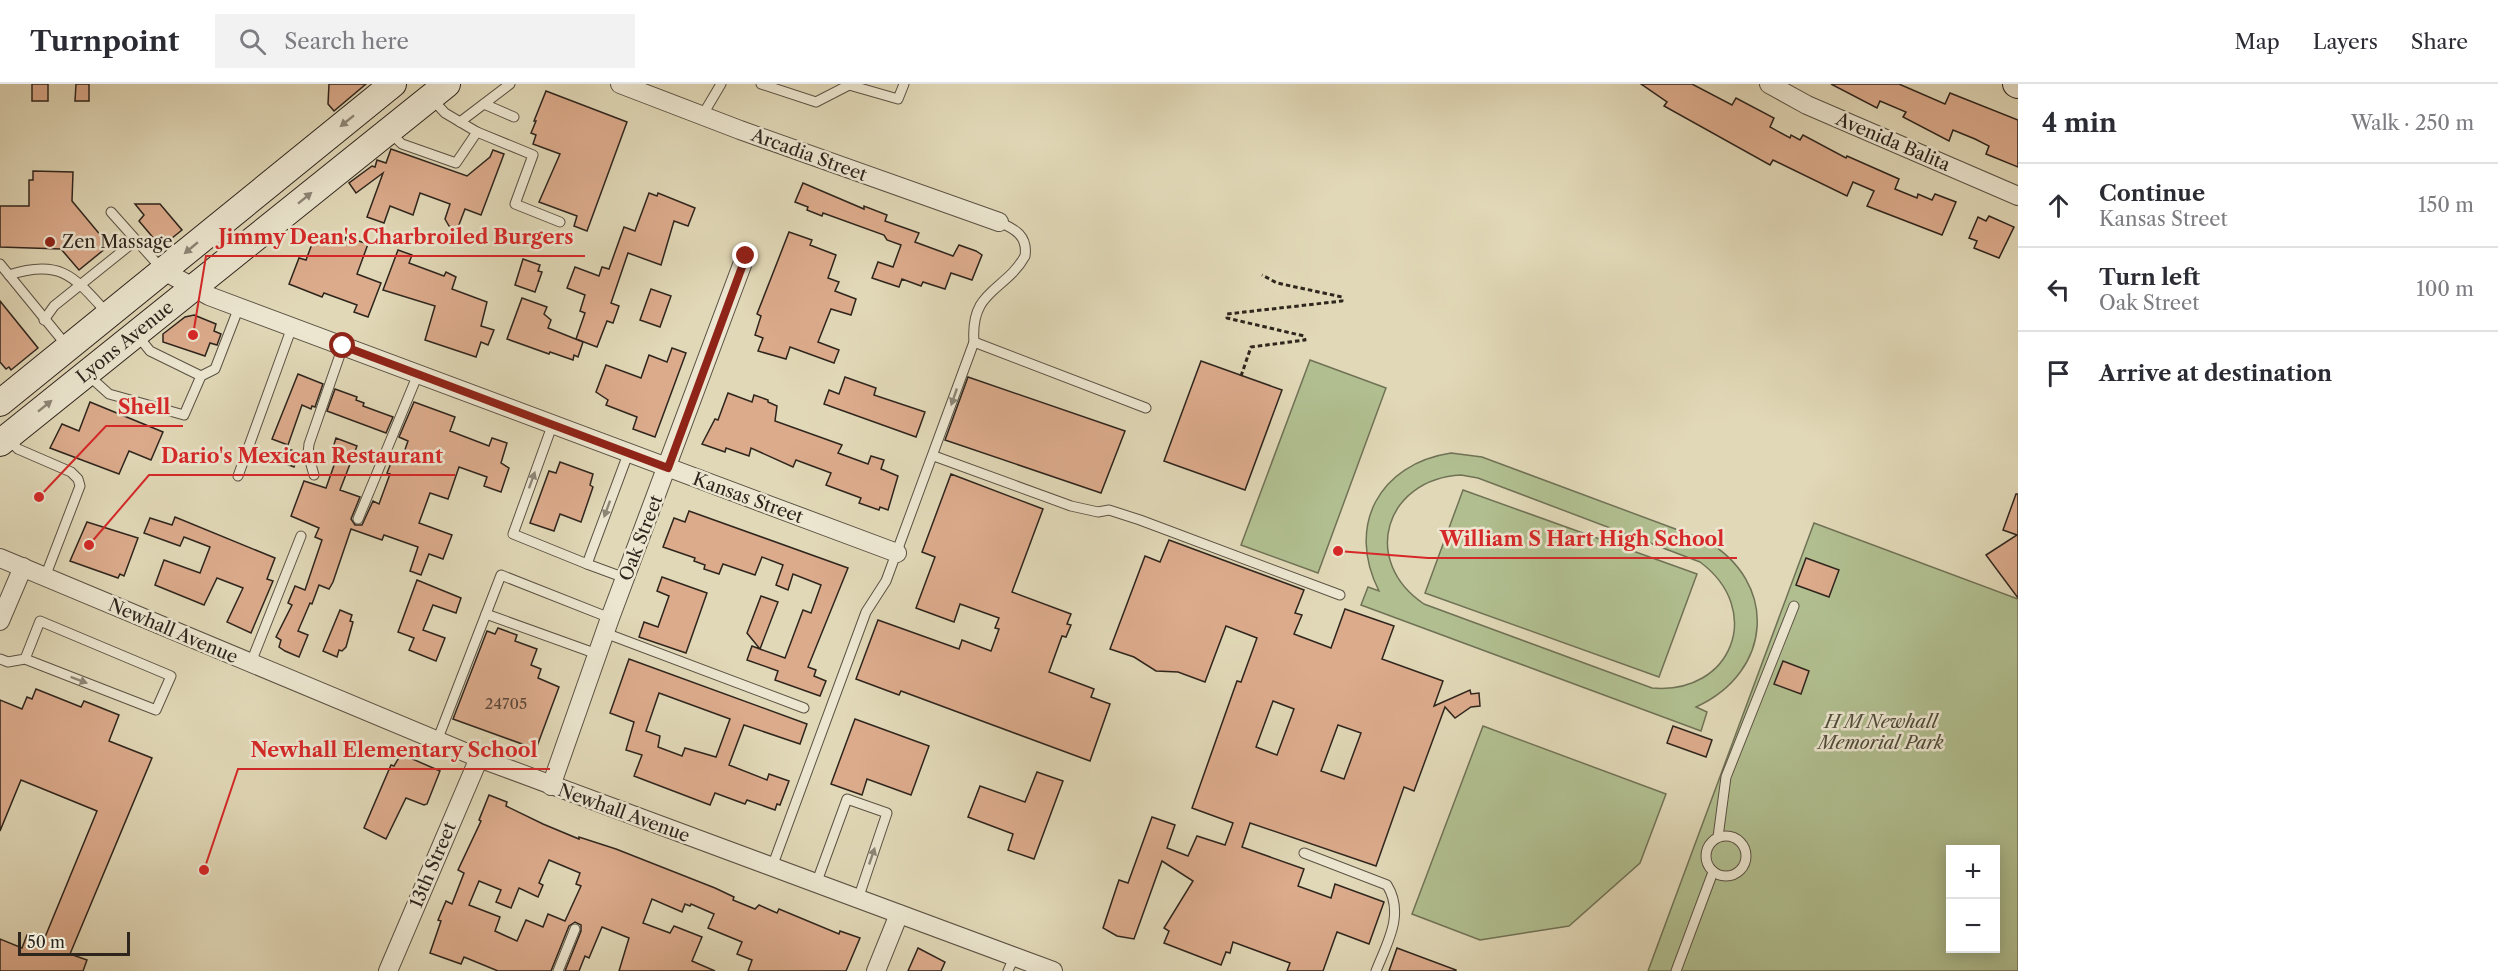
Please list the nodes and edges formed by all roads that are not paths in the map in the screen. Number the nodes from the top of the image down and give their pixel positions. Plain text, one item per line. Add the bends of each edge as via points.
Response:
1 (393, 84) edge
2 (510, 84) edge
3 (620, 84) edge
4 (721, 84) edge
5 (761, 84) edge
6 (904, 84) edge
7 (1770, 84) edge
8 (647, 89) edge
9 (438, 91) edge
10 (484, 104) junction
11 (702, 116) junction
12 (514, 117) dead end
13 (460, 122) junction
14 (388, 132) junction
15 (477, 132) junction
16 (2018, 196) edge
17 (111, 212) dead end
18 (560, 222) dead end
19 (999, 222) joint
20 (135, 241) junction
21 (746, 256) dead end
22 (0, 264) edge
23 (164, 271) junction
24 (9, 275) junction
25 (82, 286) junction
26 (194, 288) junction
27 (239, 307) junction
28 (109, 315) junction
29 (44, 320) junction
30 (292, 327) junction
31 (135, 333) junction
32 (974, 342) junction
33 (343, 346) junction
34 (68, 348) junction
35 (86, 373) junction
36 (418, 374) junction
37 (201, 376) junction
38 (0, 401) edge
39 (1146, 408) dead end
40 (552, 426) junction
41 (3, 440) edge
42 (628, 454) junction
43 (934, 456) junction
44 (668, 468) junction
45 (314, 475) dead end
46 (238, 476) dead end
47 (358, 519) dead end
48 (301, 536) dead end
49 (897, 553) junction
50 (0, 558) edge
51 (587, 564) junction
52 (22, 567) junction
53 (45, 577) junction
54 (625, 578) junction
55 (1340, 596) dead end
56 (1794, 606) dead end
57 (486, 614) junction
58 (0, 621) edge
59 (607, 626) junction
60 (597, 654) junction
61 (0, 659) edge
62 (25, 659) junction
63 (250, 665) junction
64 (804, 708) dead end
65 (437, 742) junction
66 (479, 758) junction
67 (551, 786) junction
68 (1718, 837) junction
69 (1304, 853) dead end
70 (772, 867) junction
71 (1713, 872) junction
72 (816, 884) junction
73 (858, 899) junction
74 (899, 914) junction
75 (574, 928) dead end
76 (1011, 964) edge
77 (393, 970) edge
78 (558, 971) edge
79 (876, 971) edge
80 (1053, 971) edge
81 (1376, 971) edge
82 (1676, 971) edge

1 -> 23 main road, Lyons Avenue
2 - 10 lane
3 - 8 street, Arcadia Street
4 - 11 lane
5 - 6 lane via 816,102 849,85 898,99
7 - 16 street, Avenida Balita via 1807,105
8 - 11 street, Arcadia Street
9 - 13 lane via 445,113
9 - 14 main road, Lyons Avenue
10 - 12 lane
10 - 13 lane
11 - 19 street, Arcadia Street
13 - 15 lane
14 - 15 lane via 402,144 456,163
26 -> 14 main road, Lyons Avenue
15 - 18 lane via 533,154 514,204
17 - 20 lane
19 - 32 lane via 1019,233 1025,256 982,300 973,324
20 - 23 lane
20 - 25 lane
21 - 44 street, Oak Street
22 - 24 lane
23 - 26 street, Kansas Street
23 - 28 main road, Lyons Avenue
24 - 25 lane via 39,267 74,277
24 - 29 lane
25 - 28 lane
25 - 29 lane via 54,306
26 - 27 street, Kansas Street
26 - 31 main road, Lyons Avenue
27 - 30 street, Kansas Street
27 - 37 lane via 214,369
28 - 34 main road, Lyons Avenue
29 - 34 lane
30 - 33 street, Kansas Street
30 - 46 lane
31 - 35 main road, Lyons Avenue
31 - 37 lane via 150,351
32 - 39 lane
32 -> 43 lane
33 - 36 street, Kansas Street
33 - 45 lane via 309,444
34 - 38 main road, Lyons Avenue
35 - 37 lane via 109,394 184,415
41 -> 35 main road, Lyons Avenue
36 - 40 street, Kansas Street
36 - 47 lane
40 - 42 street, Kansas Street
51 -> 40 lane via 513,534
41 - 53 lane via 78,479 80,486
42 - 44 street, Kansas Street
42 -> 51 lane
43 - 49 lane
43 - 55 lane via 1071,506 1098,512 1109,510 1140,520
44 - 49 street, Kansas Street
44 - 54 street, Oak Street
48 - 63 lane
49 - 70 lane via 886,581 866,612
50 - 52 street, Newhall Avenue
51 - 54 lane
52 - 53 street, Newhall Avenue
52 - 58 street
53 - 63 street, Newhall Avenue
54 - 59 street, Oak Street
56 - 68 lane via 1726,777
57 - 59 lane via 501,575
57 - 60 lane
57 - 65 lane
59 - 60 street, Oak Street
59 - 64 lane
60 - 67 street, Oak Street
61 - 62 lane
62 -> 62 lane via 156,710 171,676 40,621
63 - 65 street, Newhall Avenue
65 - 66 street, Newhall Avenue
66 - 67 street, Newhall Avenue
66 - 77 street, 13th Street
67 - 70 street, Newhall Avenue
68 - 71 lane via 1708,847 1706,860
68 - 71 lane via 1732,836 1744,845 1747,859 1740,871 1727,877
69 - 81 lane via 1383,882 1390,891 1396,918
70 - 72 street, Newhall Avenue
71 - 82 lane
72 - 73 street, Newhall Avenue
73 -> 72 lane via 887,813 847,799
73 - 74 street, Newhall Avenue
74 - 76 street, Newhall Avenue
74 - 79 street
75 - 78 lane
76 - 80 street, Newhall Avenue

